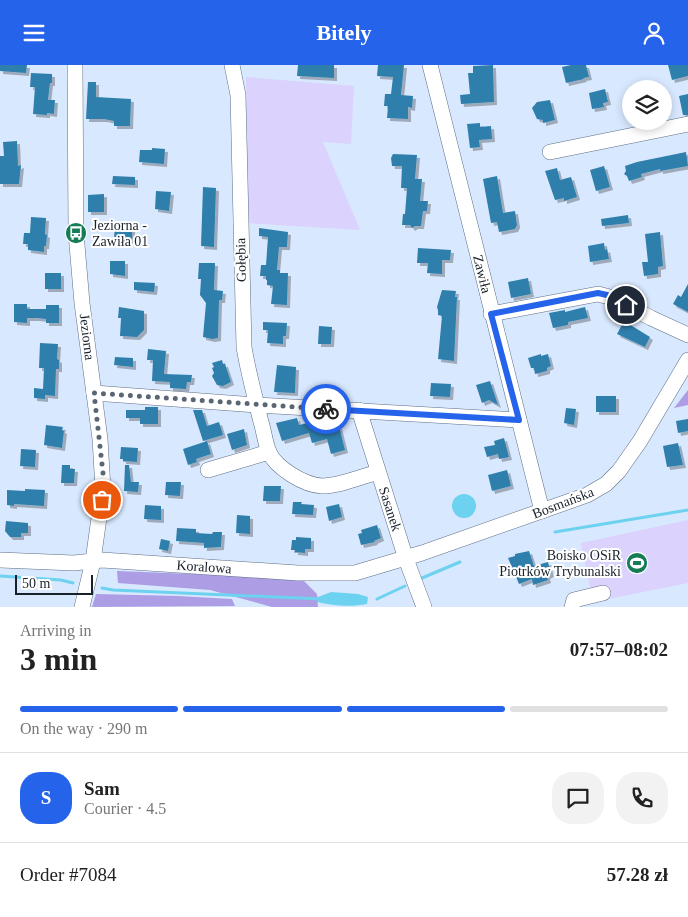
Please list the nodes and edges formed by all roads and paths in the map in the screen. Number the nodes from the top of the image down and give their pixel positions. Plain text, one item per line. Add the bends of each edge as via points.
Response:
1 (75, 65) edge
2 (232, 65) edge
3 (430, 65) edge
4 (688, 123) edge
5 (550, 152) dead end
6 (491, 314) junction
7 (688, 335) edge
8 (688, 360) edge
9 (94, 393) junction
10 (257, 405) junction
11 (359, 410) junction
12 (519, 420) junction
13 (269, 453) junction
14 (208, 469) dead end
15 (378, 472) junction
16 (542, 511) junction
17 (406, 559) junction
18 (0, 560) edge
19 (93, 561) junction
20 (603, 593) dead end
21 (573, 603) edge
22 (82, 607) edge
23 (424, 607) edge

1 - 9 street, Jeziorna via 76,233
2 - 10 street, Gołębia via 238,95 242,327 248,373
3 - 6 street, Zawiła
4 - 5 street
6 - 7 street via 598,293
6 - 12 street, Zawiła
8 - 16 street, Bosmańska via 640,441 613,477 594,492
9 - 10 street
9 - 19 street, Jeziorna via 103,489
10 - 11 street
10 - 13 street, Gołębia
11 - 12 street
11 - 15 street, Sasanek
12 - 16 street, Zawiła
13 - 14 street
13 - 15 street via 296,478 312,485 330,485
15 - 17 street, Sasanek
16 - 17 street, Bosmańska
17 - 19 street, Koralowa via 342,574
17 - 23 street, Sasanek
18 - 19 street, Koralowa
19 - 22 street, Jeziorna
20 - 21 street

